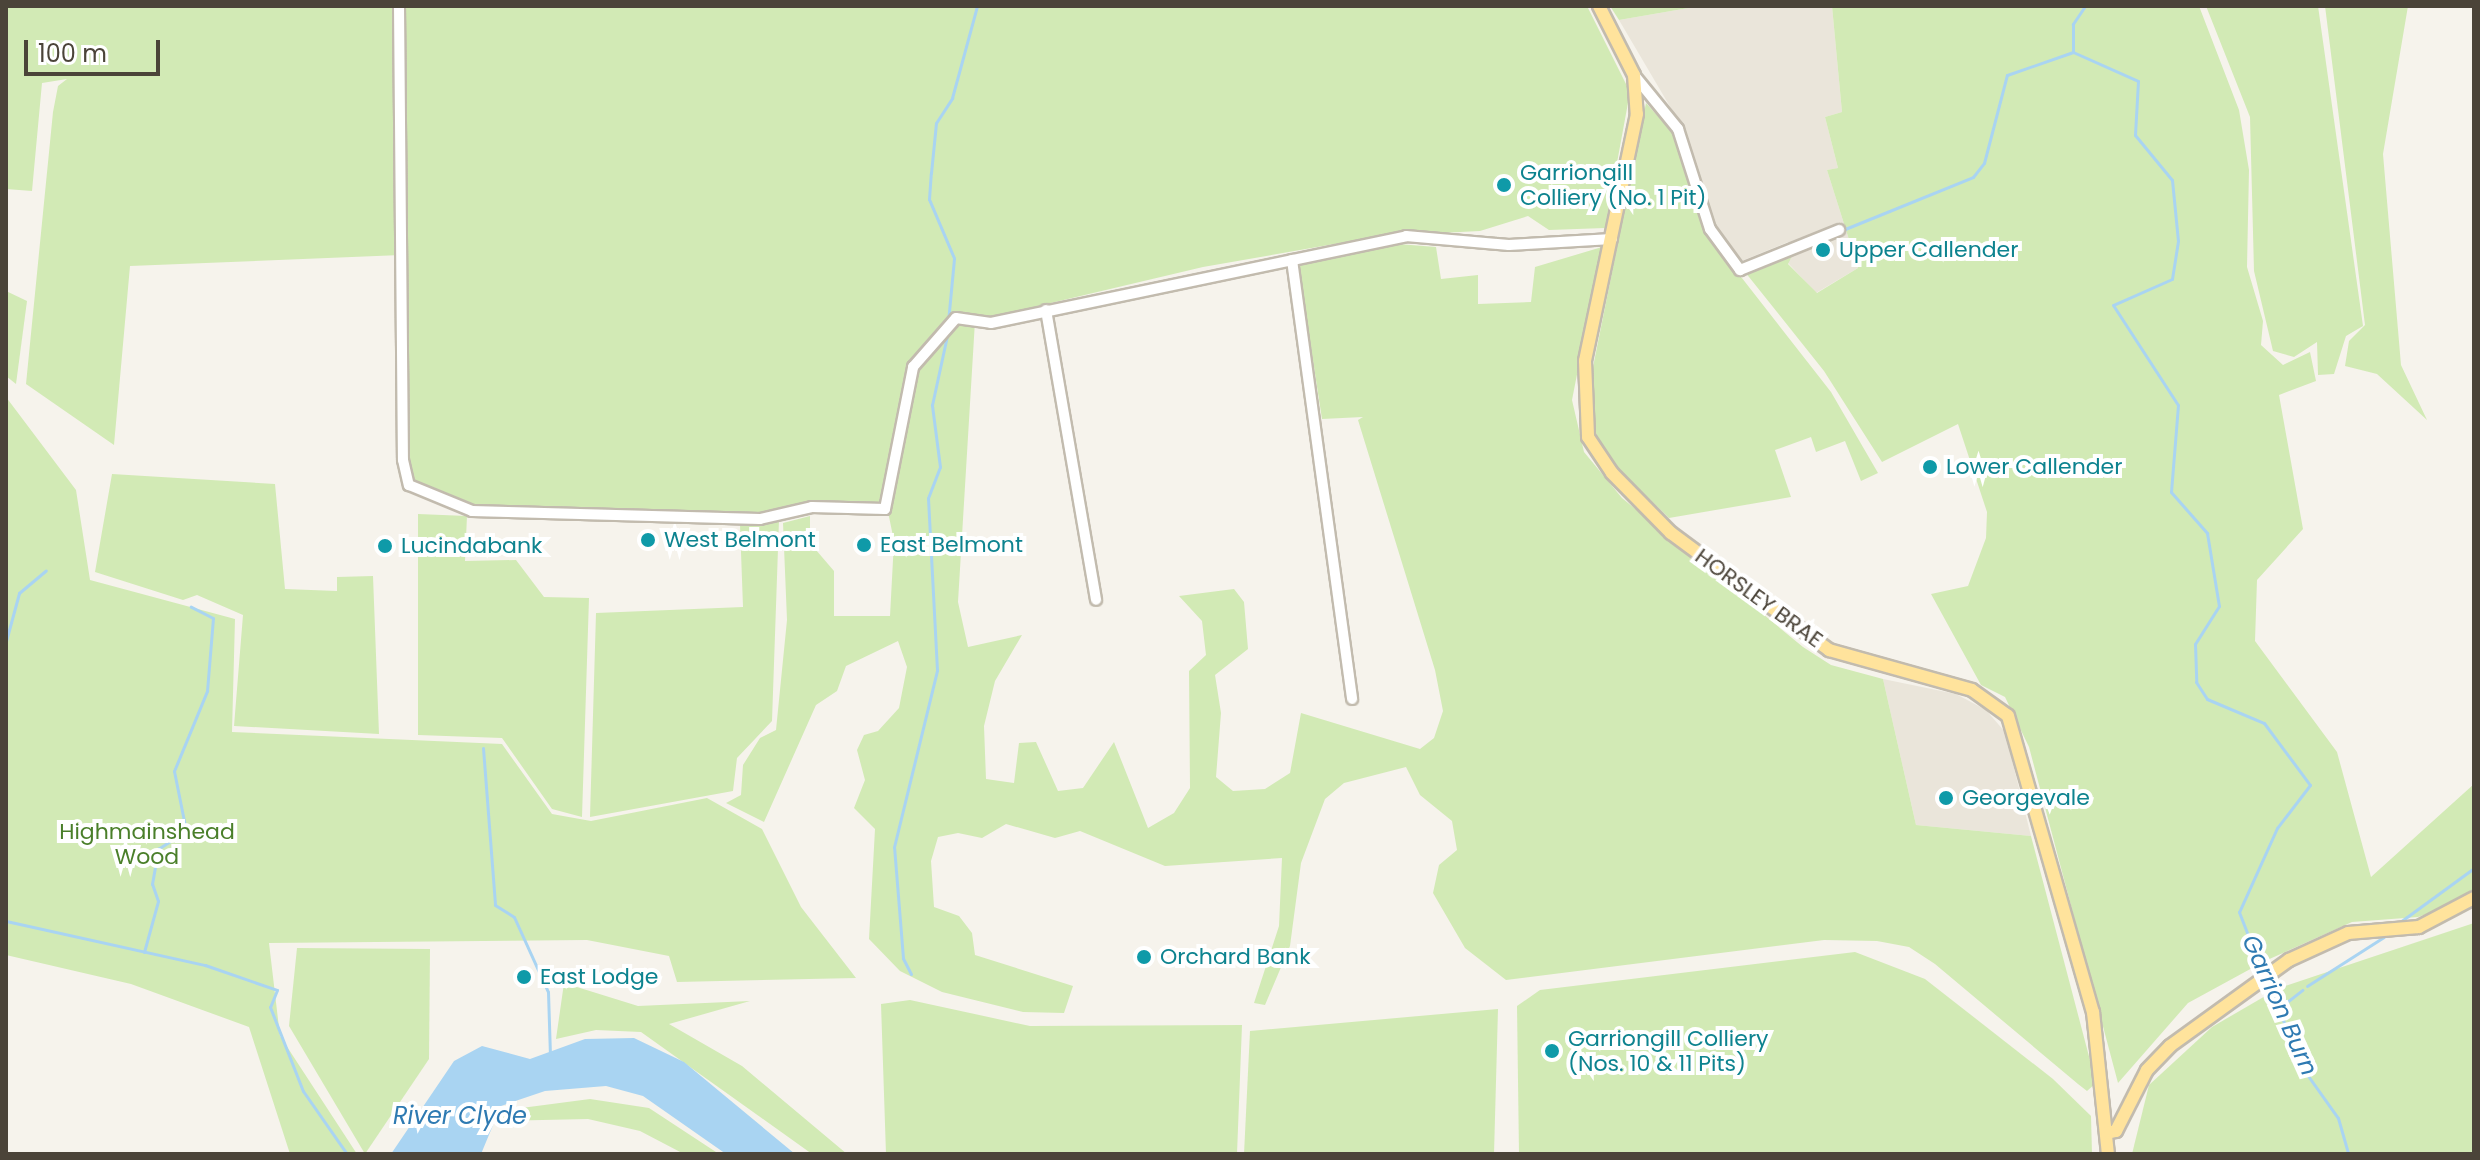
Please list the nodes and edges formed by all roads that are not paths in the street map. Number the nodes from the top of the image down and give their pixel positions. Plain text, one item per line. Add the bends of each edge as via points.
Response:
1 (399, 6) edge
2 (1599, 6) edge
3 (1634, 75) junction
4 (1839, 230) dead end
5 (1612, 239) junction
6 (1292, 260) junction
7 (1046, 310) junction
8 (1096, 600) dead end
9 (1352, 699) dead end
10 (2474, 898) edge
11 (2107, 1133) junction
12 (2108, 1154) edge

1 - 7 street via 409,485 472,511 760,519 812,507 885,509 913,367 956,318 991,323
2 - 3 main road, HORSLEY BRAE
3 - 4 street via 1678,129 1710,229 1740,270
3 - 5 main road, HORSLEY BRAE via 1637,114
5 - 6 street via 1509,245 1406,236
5 - 11 main road, HORSLEY BRAE via 1582,390 1582,419 1597,455 1671,533 1829,650 1972,690 2008,716 2093,1012
6 - 7 street
6 - 9 street
7 - 8 street
10 - 11 main road via 2419,927 2348,933 2272,971 2170,1046 2147,1070 2116,1131
11 - 12 main road, HORSLEY BRAE

